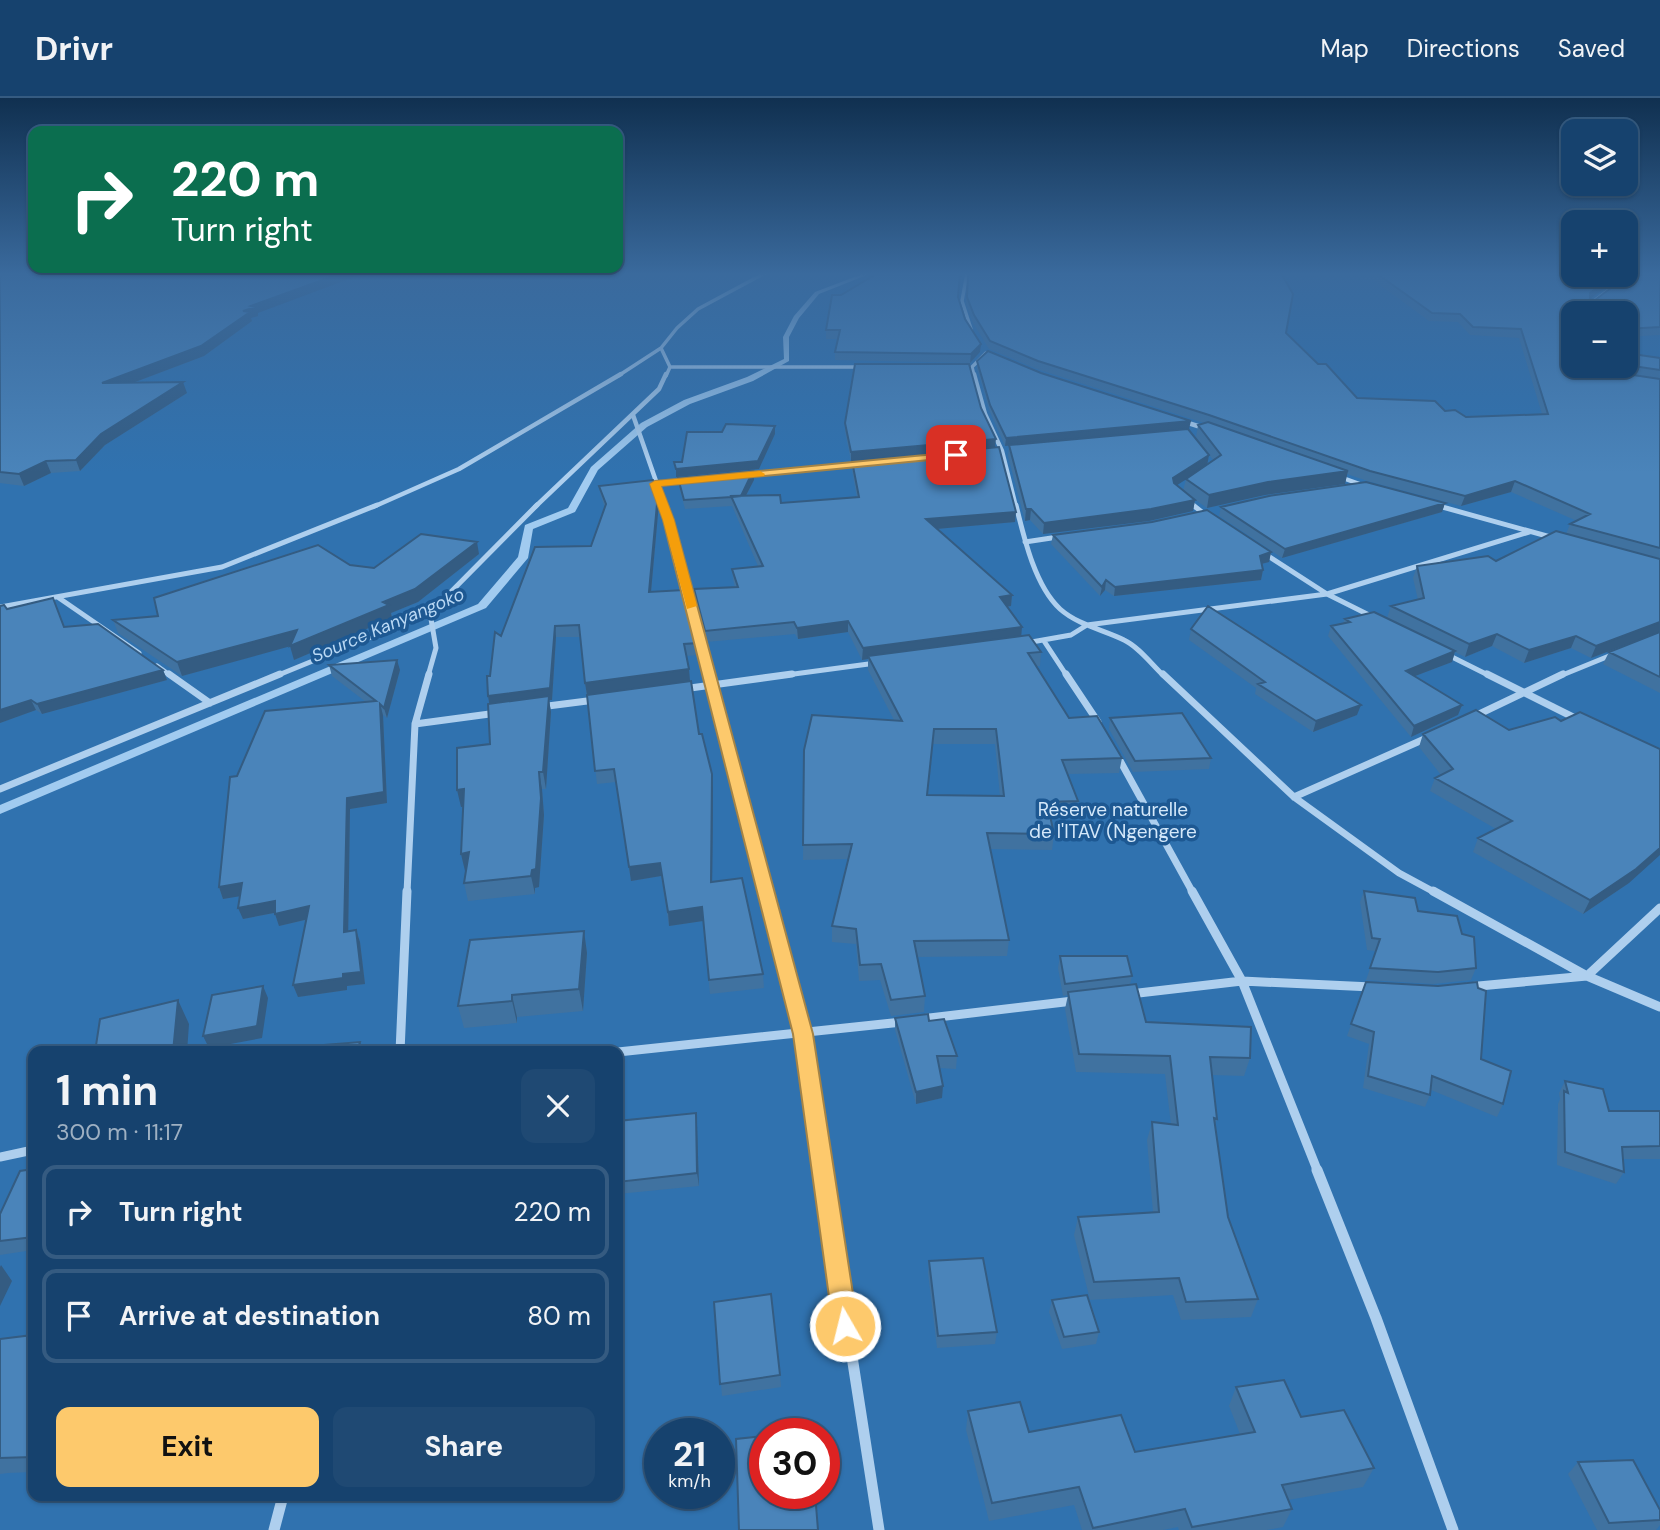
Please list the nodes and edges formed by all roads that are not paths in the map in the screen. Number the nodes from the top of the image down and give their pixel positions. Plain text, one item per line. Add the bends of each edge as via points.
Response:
1 (668, 340) edge
2 (981, 345) edge
3 (661, 348) junction
4 (986, 353) junction
5 (997, 358) edge
6 (670, 367) junction
7 (868, 367) edge
8 (959, 367) edge
9 (972, 367) junction
10 (633, 415) junction
11 (1181, 421) edge
12 (1206, 429) junction
13 (1219, 433) edge
14 (1188, 434) edge
15 (1015, 450) edge
16 (1002, 451) junction
17 (989, 452) edge
18 (860, 464) edge
19 (1329, 473) edge
20 (737, 476) edge
21 (696, 480) edge
22 (655, 484) junction
23 (1353, 488) edge
24 (1185, 499) edge
25 (1429, 503) edge
26 (1217, 512) edge
27 (1205, 515) junction
28 (1194, 517) edge
29 (1216, 523) edge
30 (1529, 532) junction
31 (1062, 537) edge
32 (1555, 539) edge
33 (1025, 542) junction
34 (1261, 551) edge
35 (1327, 594) junction
36 (59, 598) junction
37 (0, 607) edge
38 (430, 613) junction
39 (1376, 619) edge
40 (1087, 625) junction
41 (1044, 641) junction
42 (1016, 645) edge
43 (1438, 650) edge
44 (1620, 652) edge
45 (877, 663) edge
46 (711, 685) junction
47 (671, 690) edge
48 (1525, 694) junction
49 (604, 699) edge
50 (210, 702) junction
51 (536, 708) edge
52 (509, 711) edge
53 (1464, 721) edge
54 (415, 724) junction
55 (1586, 724) edge
56 (1101, 727) edge
57 (1440, 732) edge
58 (1113, 749) edge
59 (0, 789) edge
60 (1294, 797) junction
61 (1660, 908) edge
62 (1587, 976) junction
63 (1242, 981) junction
64 (1378, 988) edge
65 (1459, 988) edge
66 (1118, 996) edge
67 (1077, 1001) edge
68 (1660, 1007) edge
69 (803, 1034) junction
70 (400, 1046) edge
71 (623, 1052) edge
72 (28, 1151) edge
73 (0, 1157) edge
74 (283, 1501) edge
75 (274, 1530) edge
76 (879, 1530) edge
77 (1454, 1530) edge

1 - 3 street
2 - 4 street
3 - 6 street
3 - 36 street via 459,469 371,508 222,567
4 - 5 street
4 - 9 street
6 - 7 street
6 - 10 street via 659,389
8 - 9 street
9 - 16 street via 985,414
10 - 22 street
10 - 38 street
11 - 12 street
12 - 13 street
12 - 14 street
15 - 16 street
16 - 17 street
16 - 33 street
18 - 20 street
19 - 23 street via 1366,486
21 - 22 street
22 - 46 street
24 - 27 street
25 - 30 street
26 - 27 street
27 - 28 street
27 - 29 street
30 - 32 street
30 - 35 street
31 - 33 street
33 - 40 street via 1038,578 1060,609
34 - 35 street
35 - 39 street
35 - 40 street
36 - 37 street
36 - 50 street
38 - 50 street
38 - 54 street via 436,648
40 - 41 street via 1071,635
40 - 60 street via 1127,642
41 - 42 street
41 - 56 street
43 - 48 street
44 - 48 street
45 - 46 street
46 - 47 street
46 - 69 street
48 - 53 street
48 - 55 street
49 - 51 street
50 - 59 street
52 - 54 street
54 - 70 street
57 - 60 street
58 - 63 street
60 - 62 street via 1399,873
61 - 62 street
62 - 65 street
62 - 68 street
63 - 64 street
63 - 66 street
63 - 77 street via 1376,1318
67 - 69 street
69 - 71 street
69 - 76 street
72 - 73 street
74 - 75 street

